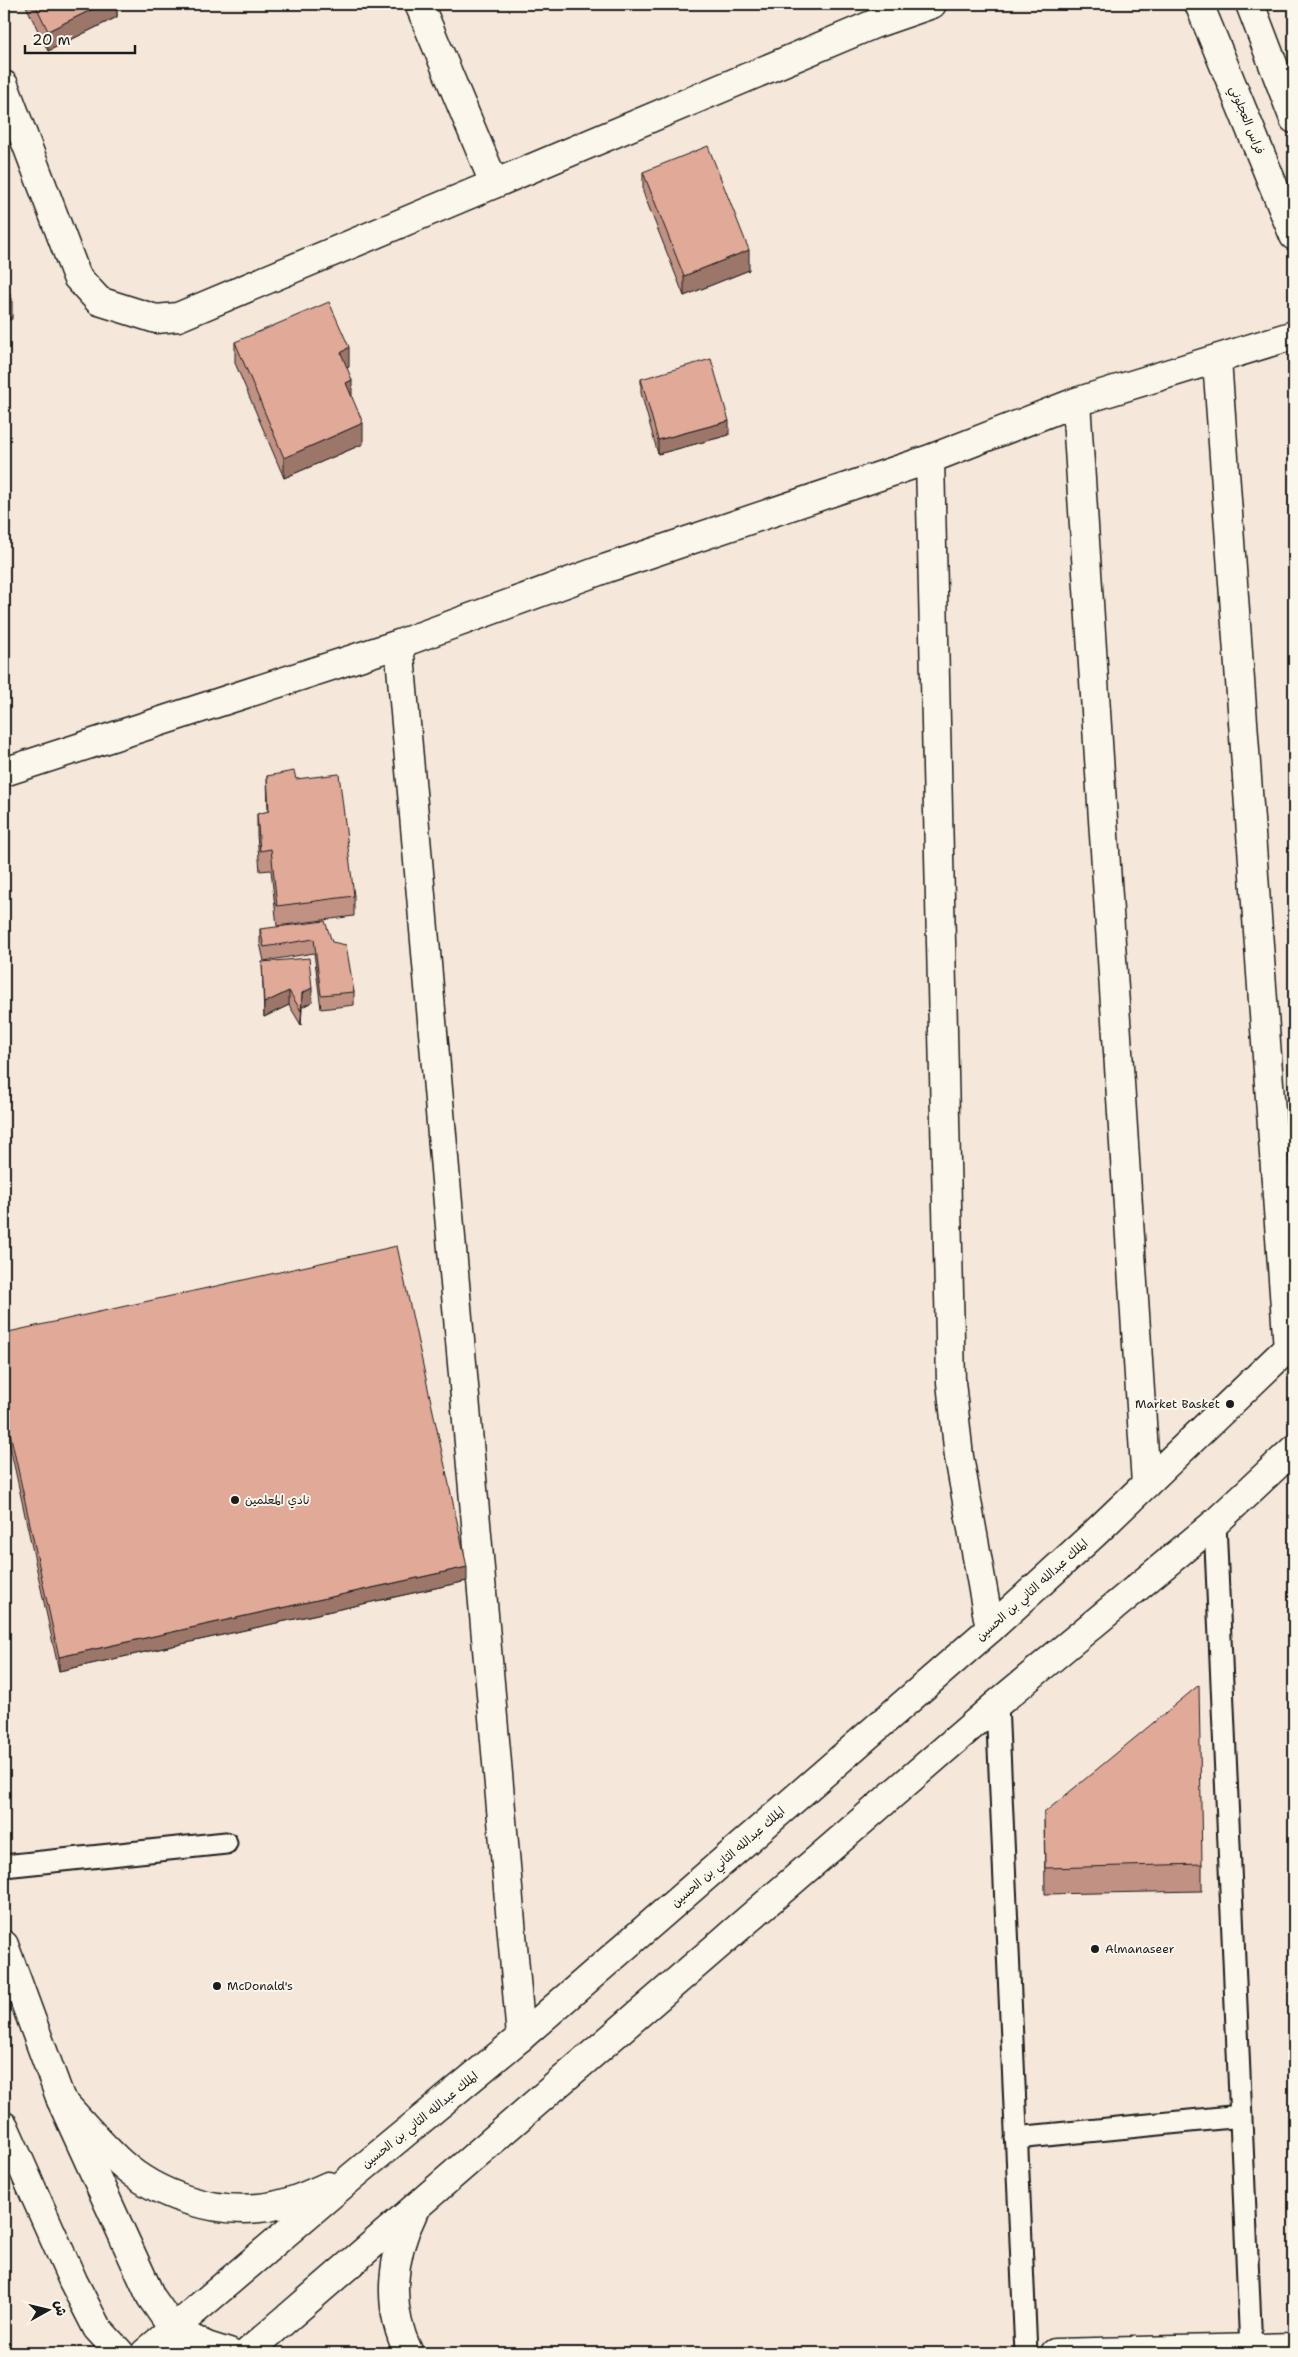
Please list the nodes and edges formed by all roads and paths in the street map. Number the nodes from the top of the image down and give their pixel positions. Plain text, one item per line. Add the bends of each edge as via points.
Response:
1 (419, 4) edge
2 (932, 4) edge
3 (1199, 4) edge
4 (1250, 4) edge
5 (869, 14) edge
6 (4, 85) edge
7 (1294, 120) edge
8 (494, 183) junction
9 (1294, 236) edge
10 (1294, 335) edge
11 (1216, 360) junction
12 (1076, 402) junction
13 (930, 459) junction
14 (399, 644) junction
15 (4, 772) edge
16 (1291, 1346) edge
17 (1294, 1449) edge
18 (1146, 1484) junction
19 (1215, 1522) junction
20 (990, 1629) junction
21 (997, 1704) junction
22 (226, 1843) dead end
23 (4, 1866) edge
24 (4, 1946) edge
25 (521, 2037) junction
26 (61, 2100) junction
27 (1241, 2116) junction
28 (4, 2126) edge
29 (1016, 2138) junction
30 (352, 2176) junction
31 (416, 2208) junction
32 (174, 2330) junction
33 (1294, 2347) edge
34 (1251, 2349) junction
35 (120, 2353) edge
36 (145, 2353) edge
37 (229, 2353) edge
38 (247, 2353) edge
39 (409, 2353) edge
40 (1026, 2353) edge
41 (1056, 2353) edge

1 - 8 street
2 - 5 street
3 - 9 street, فراس العجلوني
4 - 7 street
5 - 8 street
6 - 8 street via 77,277 99,301 156,319 178,317
10 - 11 street
11 - 12 street
11 - 16 street
12 - 13 street
12 - 18 street
13 - 14 street via 607,568
13 - 20 street via 951,1382 959,1458
14 - 15 street
14 - 25 street
16 - 18 street, الملك عبدالله الثاني بن الحسين
17 - 19 street
18 - 20 street, الملك عبدالله الثاني بن الحسين
19 - 21 street
19 - 27 lane
20 - 25 street, الملك عبدالله الثاني بن الحسين
21 - 29 lane
21 - 31 street
22 - 23 lane
24 - 26 street
25 - 30 street, الملك عبدالله الثاني بن الحسين
26 - 30 street via 122,2164 153,2186 186,2200 222,2208 259,2208 295,2200
26 - 32 street via 150,2297
27 - 29 lane
27 - 34 lane
28 - 35 street via 97,2328
29 - 40 lane
30 - 32 street, الملك عبدالله الثاني بن الحسين
31 - 38 street
31 - 39 street via 404,2232 393,2287 396,2315
32 - 36 street, الملك عبدالله الثاني بن الحسين
32 - 37 street
33 - 34 street
34 - 41 street

